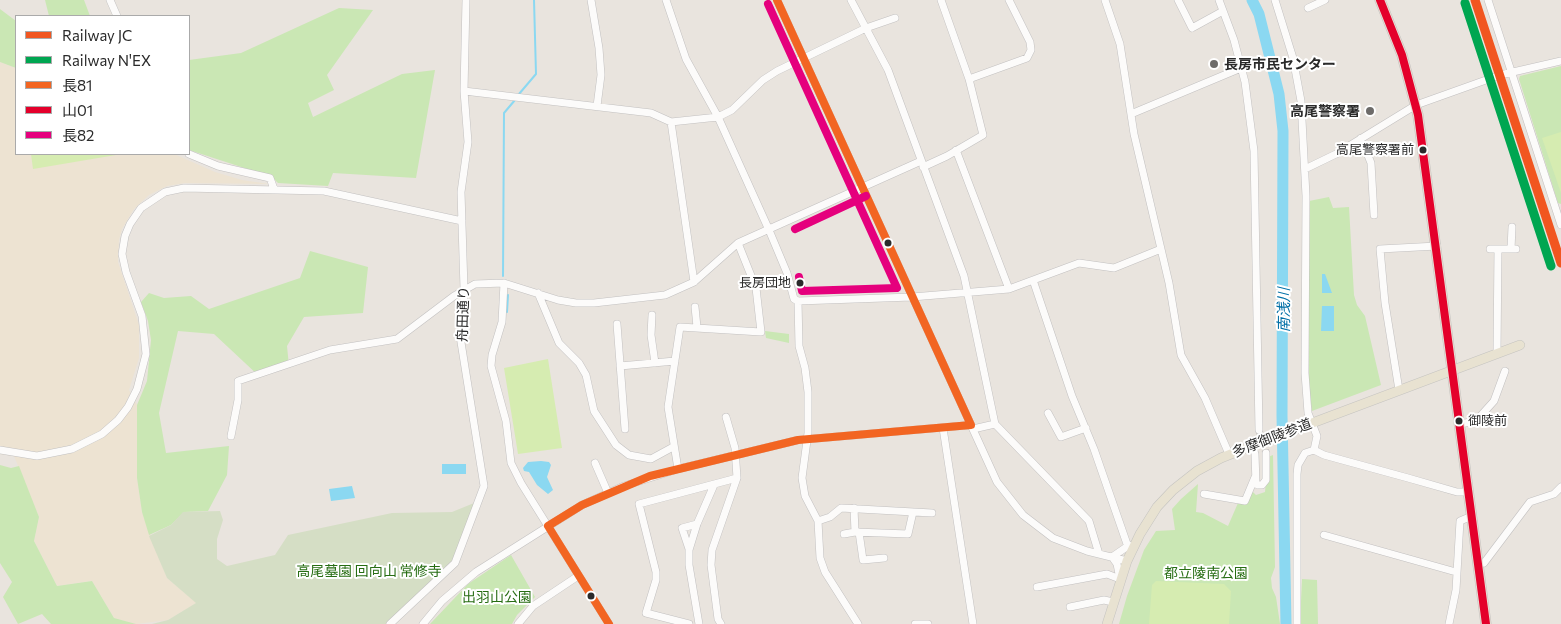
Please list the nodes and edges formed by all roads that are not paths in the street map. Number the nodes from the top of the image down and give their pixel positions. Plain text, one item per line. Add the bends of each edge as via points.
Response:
1 (110, 0) edge
2 (466, 0) edge
3 (591, 0) edge
4 (666, 0) edge
5 (777, 0) edge
6 (851, 0) edge
7 (941, 0) edge
8 (1009, 0) edge
9 (1105, 0) edge
10 (1178, 0) edge
11 (1219, 0) edge
12 (1275, 0) edge
13 (1325, 0) edge
14 (1380, 0) edge
15 (1488, 0) edge
16 (1308, 8) dead end
17 (1224, 11) junction
18 (117, 15) edge
19 (895, 18) dead end
20 (866, 28) junction
21 (804, 59) junction
22 (1561, 61) edge
23 (1241, 68) junction
24 (1511, 73) junction
25 (969, 79) junction
26 (464, 92) junction
27 (1416, 105) junction
28 (597, 106) junction
29 (1131, 114) junction
30 (718, 117) junction
31 (671, 122) junction
32 (1361, 138) junction
33 (956, 150) junction
34 (190, 154) edge
35 (922, 164) junction
36 (1305, 169) junction
37 (862, 187) junction
38 (274, 189) junction
39 (1559, 210) edge
40 (1374, 215) dead end
41 (462, 221) junction
42 (1561, 225) edge
43 (1512, 227) dead end
44 (769, 230) junction
45 (738, 243) junction
46 (1437, 246) junction
47 (1161, 249) junction
48 (1033, 280) junction
49 (504, 282) junction
50 (694, 282) junction
51 (464, 289) junction
52 (1009, 289) junction
53 (969, 293) junction
54 (538, 294) junction
55 (912, 297) junction
56 (798, 301) junction
57 (695, 307) dead end
58 (652, 315) dead end
59 (617, 324) dead end
60 (696, 327) junction
61 (1520, 345) dead end
62 (1497, 353) junction
63 (674, 361) junction
64 (655, 363) junction
65 (620, 366) junction
66 (1454, 370) junction
67 (1505, 371) dead end
68 (1399, 390) junction
69 (1048, 413) dead end
70 (726, 417) dead end
71 (995, 424) junction
72 (1309, 424) junction
73 (1460, 424) junction
74 (972, 427) junction
75 (943, 428) junction
76 (1086, 428) junction
77 (625, 429) dead end
78 (1259, 430) tunnel mouth
79 (232, 436) dead end
80 (807, 439) junction
81 (1254, 444) junction
82 (673, 447) junction
83 (0, 450) edge
84 (1314, 450) junction
85 (1266, 453) tunnel mouth
86 (736, 454) junction
87 (1229, 454) junction
88 (678, 468) junction
89 (588, 472) dead end
90 (1255, 476) junction
91 (737, 478) junction
92 (714, 485) junction
93 (1561, 487) edge
94 (1469, 492) junction
95 (608, 493) junction
96 (1204, 494) dead end
97 (854, 508) junction
98 (913, 512) junction
99 (932, 513) dead end
100 (1472, 516) junction
101 (818, 521) junction
102 (697, 524) junction
103 (548, 526) junction
104 (857, 532) junction
105 (844, 534) dead end
106 (1140, 534) junction
107 (1324, 535) dead end
108 (1125, 537) junction
109 (1131, 547) junction
110 (689, 550) junction
111 (1099, 554) junction
112 (884, 558) dead end
113 (1112, 558) junction
114 (1127, 561) junction
115 (1484, 563) dead end
116 (1456, 572) junction
117 (578, 576) junction
118 (1120, 579) junction
119 (1037, 588) dead end
120 (1113, 602) junction
121 (1070, 607) dead end
122 (390, 624) edge
123 (423, 624) edge
124 (518, 624) edge
125 (609, 624) edge
126 (690, 624) edge
127 (699, 624) edge
128 (721, 624) edge
129 (858, 624) edge
130 (915, 624) edge
131 (928, 624) edge
132 (973, 624) edge
133 (1107, 624) edge
134 (1297, 624) edge
135 (1449, 624) edge
136 (1486, 624) edge

1 - 18 street
2 - 26 street, 舟田通り
3 - 28 street via 601,75
4 - 30 street via 686,59
5 - 21 street
6 - 20 street
7 - 25 street
8 - 25 street via 1030,42 1027,58
9 - 29 street via 1120,44
10 - 17 street via 1192,28
11 - 17 street
12 - 36 street via 1297,79
13 - 16 street
14 - 27 highway via 1402,55
15 - 24 street
17 - 23 street
19 - 20 street
20 - 21 street
20 - 35 street via 888,70
21 - 30 street via 763,80 732,110
21 - 37 street
22 - 24 street
23 - 29 street
23 - 78 street via 1254,151
24 - 27 street
24 - 39 street
25 - 33 street via 983,135
26 - 28 street
26 - 41 street, 舟田通り via 468,142 462,177
27 - 32 street
27 - 46 highway
28 - 31 street via 651,113
29 - 47 street
30 - 31 street
30 - 44 street
31 - 50 street
32 - 36 street via 1318,165
32 - 40 street via 1371,163
33 - 35 street
33 - 52 street
34 - 38 street via 218,166 270,178
35 - 37 street
35 - 53 street
36 - 72 street via 1305,364
37 - 44 street
37 - 55 street
38 - 41 street via 351,195
38 - 83 street via 175,189 155,197 141,208 125,236 122,254 142,316 146,347 137,389 128,408 102,434 72,450 37,456
39 - 42 street
41 - 51 street, 舟田通り
43 - 62 street via 1514,249 1494,249
44 - 45 street
44 - 56 street via 794,299
45 - 50 street
45 - 60 street via 756,288 761,332
46 - 66 highway
46 - 68 street via 1380,249
47 - 48 street via 1114,268 1078,263
47 - 87 street via 1181,355 1209,405
48 - 52 street
48 - 76 street
49 - 51 street via 474,284
49 - 54 street
49 - 103 street via 502,322 491,366 506,421 511,463
50 - 54 street via 665,295 594,303 558,300
51 - 79 street via 397,339 330,350 238,381
51 - 122 street, 舟田通り via 464,320 460,336 483,491 455,563
52 - 53 street
53 - 55 street
53 - 71 street
54 - 82 street via 559,343 586,375 594,411 616,445 629,455 651,459
55 - 56 street
55 - 74 street
56 - 80 street via 798,346 808,392
57 - 60 street
58 - 64 street
59 - 65 street
60 - 63 street via 680,327
61 - 62 main road, 多摩御陵参道
62 - 66 main road, 多摩御陵参道
63 - 64 street
63 - 82 street via 668,407
64 - 65 street
65 - 77 street
66 - 68 main road, 多摩御陵参道
66 - 73 highway
67 - 73 street via 1494,401 1476,421
68 - 72 main road, 多摩御陵参道
69 - 76 street via 1061,437
70 - 86 street
71 - 74 street
71 - 111 street via 1089,521
72 - 81 main road, 多摩御陵参道, bridge
72 - 84 street via 1317,436
73 - 94 highway
74 - 75 street
74 - 111 street via 998,482 1023,515 1053,538
75 - 80 street
75 - 132 street
76 - 108 street
80 - 86 street
80 - 101 street via 802,478 805,496
81 - 87 main road, 多摩御陵参道
81 - 90 street
82 - 88 street
84 - 94 street via 1457,492
84 - 134 street via 1305,453 1297,474
85 - 90 street via 1262,485 1256,484
86 - 88 street
86 - 91 street
87 - 106 main road, 多摩御陵参道 via 1197,470 1179,485 1158,507
88 - 95 street
89 - 95 street via 596,465
90 - 96 street via 1245,501
91 - 92 street
91 - 128 street via 712,550 712,574
92 - 102 street
92 - 126 street via 639,504 656,572 646,613
93 - 115 street via 1554,494 1530,502
94 - 100 highway
95 - 103 street via 582,504
97 - 98 street
97 - 101 street via 842,508
97 - 104 street
98 - 99 street
98 - 104 street via 908,534
100 - 116 street via 1460,521
100 - 136 highway
101 - 129 street via 820,558 825,572
102 - 110 street
102 - 110 street via 682,528
103 - 117 street
103 - 123 street via 470,576
104 - 105 street
104 - 112 street via 863,560
106 - 108 street
106 - 109 main road, 多摩御陵参道
107 - 116 street
108 - 109 street
109 - 113 street
109 - 114 main road, 多摩御陵参道
110 - 127 street
111 - 113 street
113 - 114 street
113 - 118 street via 1117,564
114 - 118 main road, 多摩御陵参道
116 - 135 street
117 - 124 street via 533,606
117 - 125 street
118 - 119 street via 1107,574
118 - 120 main road, 多摩御陵参道
120 - 121 street via 1104,600
120 - 133 main road, 多摩御陵参道
130 - 131 street

